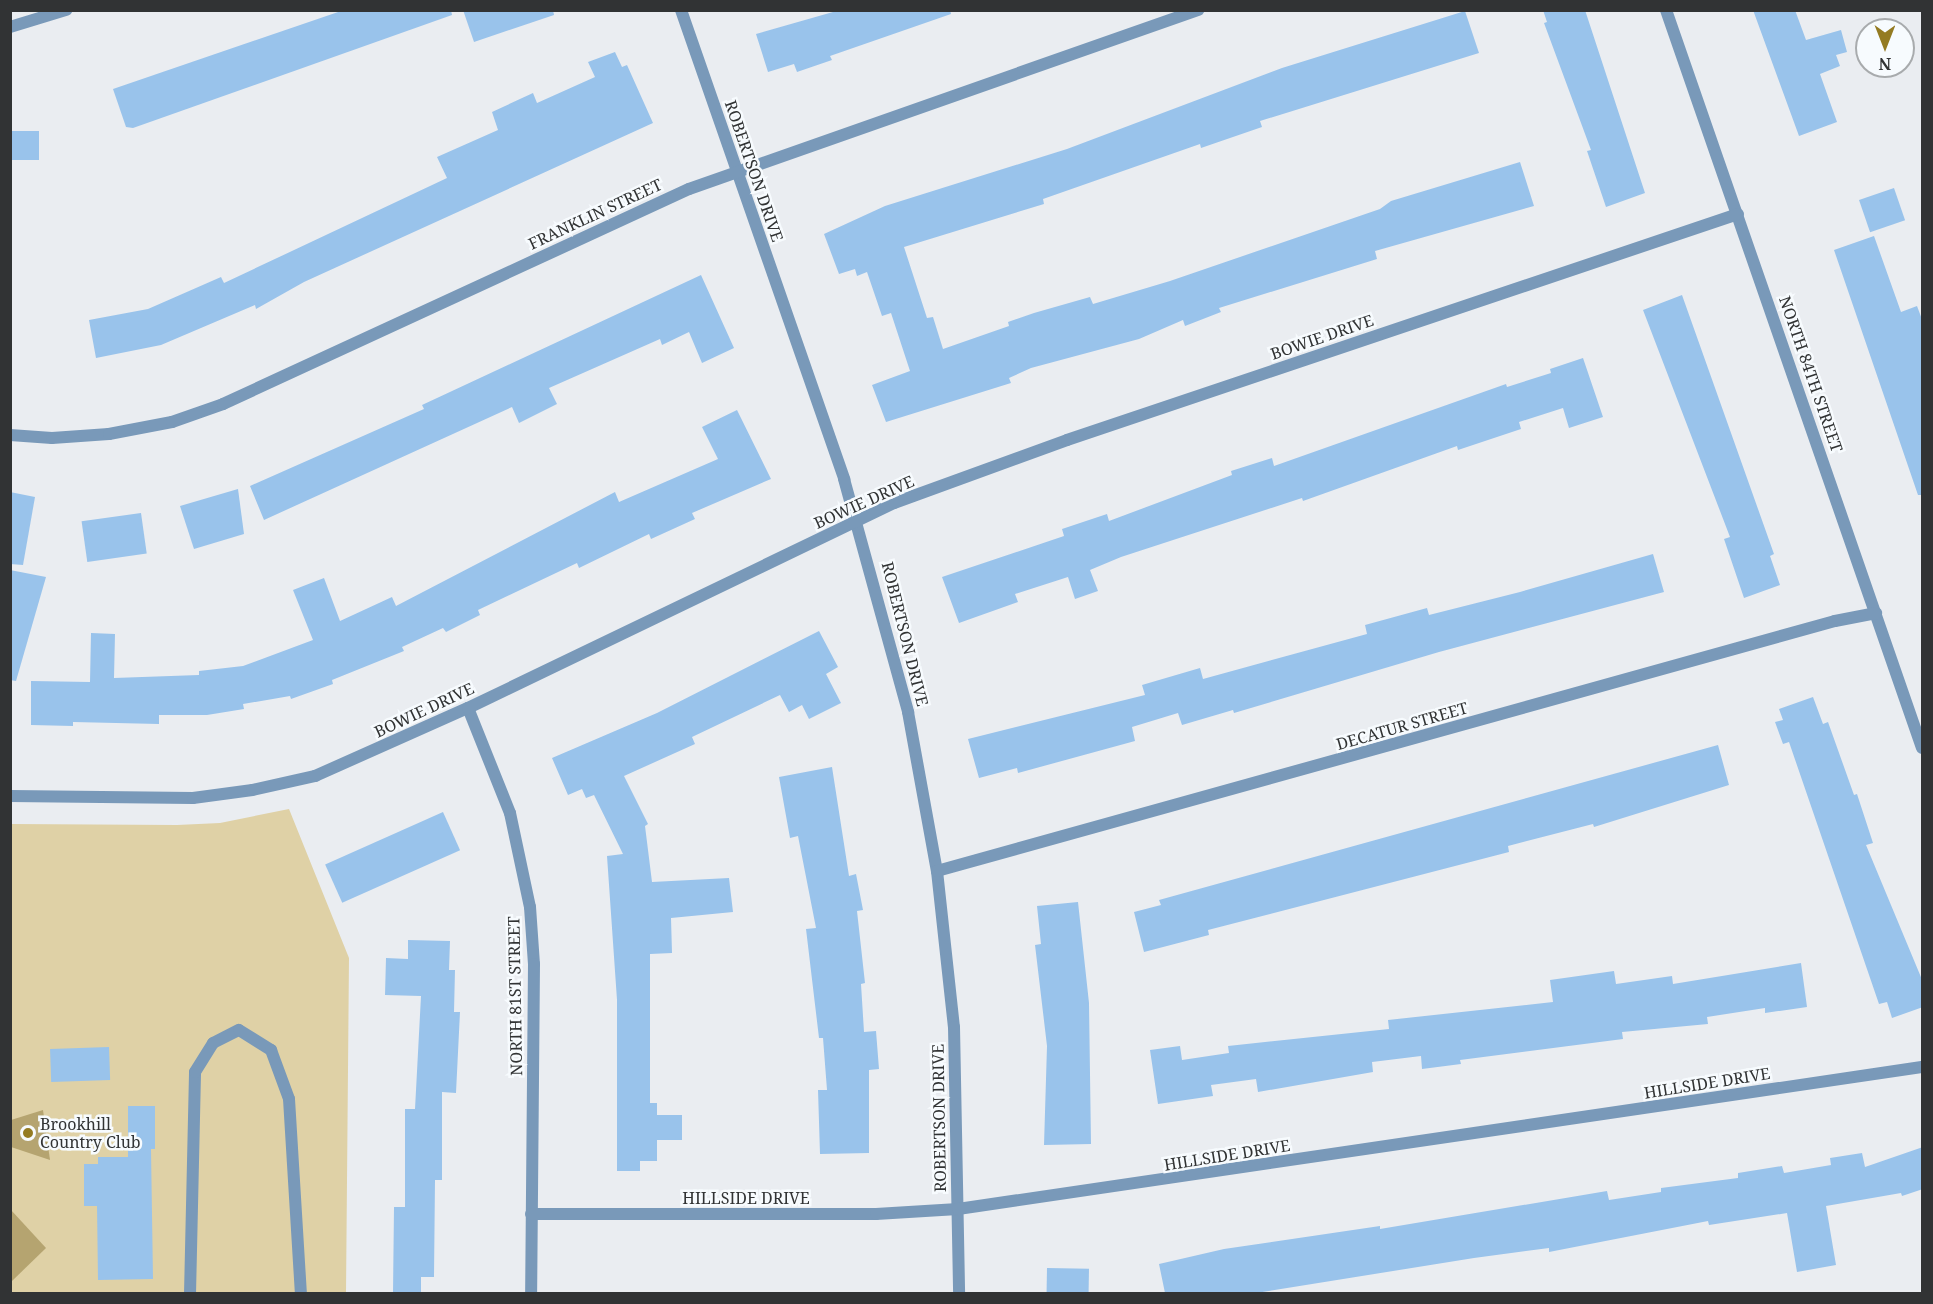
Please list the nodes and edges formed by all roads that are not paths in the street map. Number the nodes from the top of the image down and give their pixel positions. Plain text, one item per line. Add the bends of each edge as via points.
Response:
1 (66, 10) edge
2 (681, 10) edge
3 (1198, 10) edge
4 (1666, 10) edge
5 (10, 27) edge
6 (737, 172) junction
7 (1738, 214) junction
8 (10, 435) edge
9 (858, 521) junction
10 (1876, 613) junction
11 (468, 708) junction
12 (1923, 748) edge
13 (10, 796) edge
14 (937, 871) junction
15 (1923, 1067) edge
16 (958, 1209) junction
17 (531, 1214) junction
18 (190, 1293) edge
19 (302, 1293) edge
20 (531, 1293) edge
21 (959, 1293) edge

1 - 5 street
2 - 6 street, ROBERTSON DRIVE
3 - 6 street, FRANKLIN STREET
4 - 7 street, NORTH 84TH STREET
6 - 8 street, FRANKLIN STREET via 689,189 223,404 172,422 109,434 52,438
6 - 9 street, ROBERTSON DRIVE
7 - 9 street, BOWIE DRIVE via 1067,440 894,503
7 - 10 street, NORTH 84TH STREET
9 - 11 street, BOWIE DRIVE
9 - 14 street, ROBERTSON DRIVE via 908,712
10 - 12 street, NORTH 84TH STREET
10 - 14 street, DECATUR STREET via 1835,621
11 - 13 street, BOWIE DRIVE via 315,776 252,790 163,799
11 - 17 street, NORTH 81ST STREET via 510,813 530,907 534,964
14 - 16 street, ROBERTSON DRIVE via 954,1028
15 - 16 street, HILLSIDE DRIVE
16 - 17 street, HILLSIDE DRIVE via 876,1214
16 - 21 street, ROBERTSON DRIVE
17 - 20 street, NORTH 81ST STREET
18 - 19 street via 195,1072 213,1043 239,1030 271,1050 289,1099

